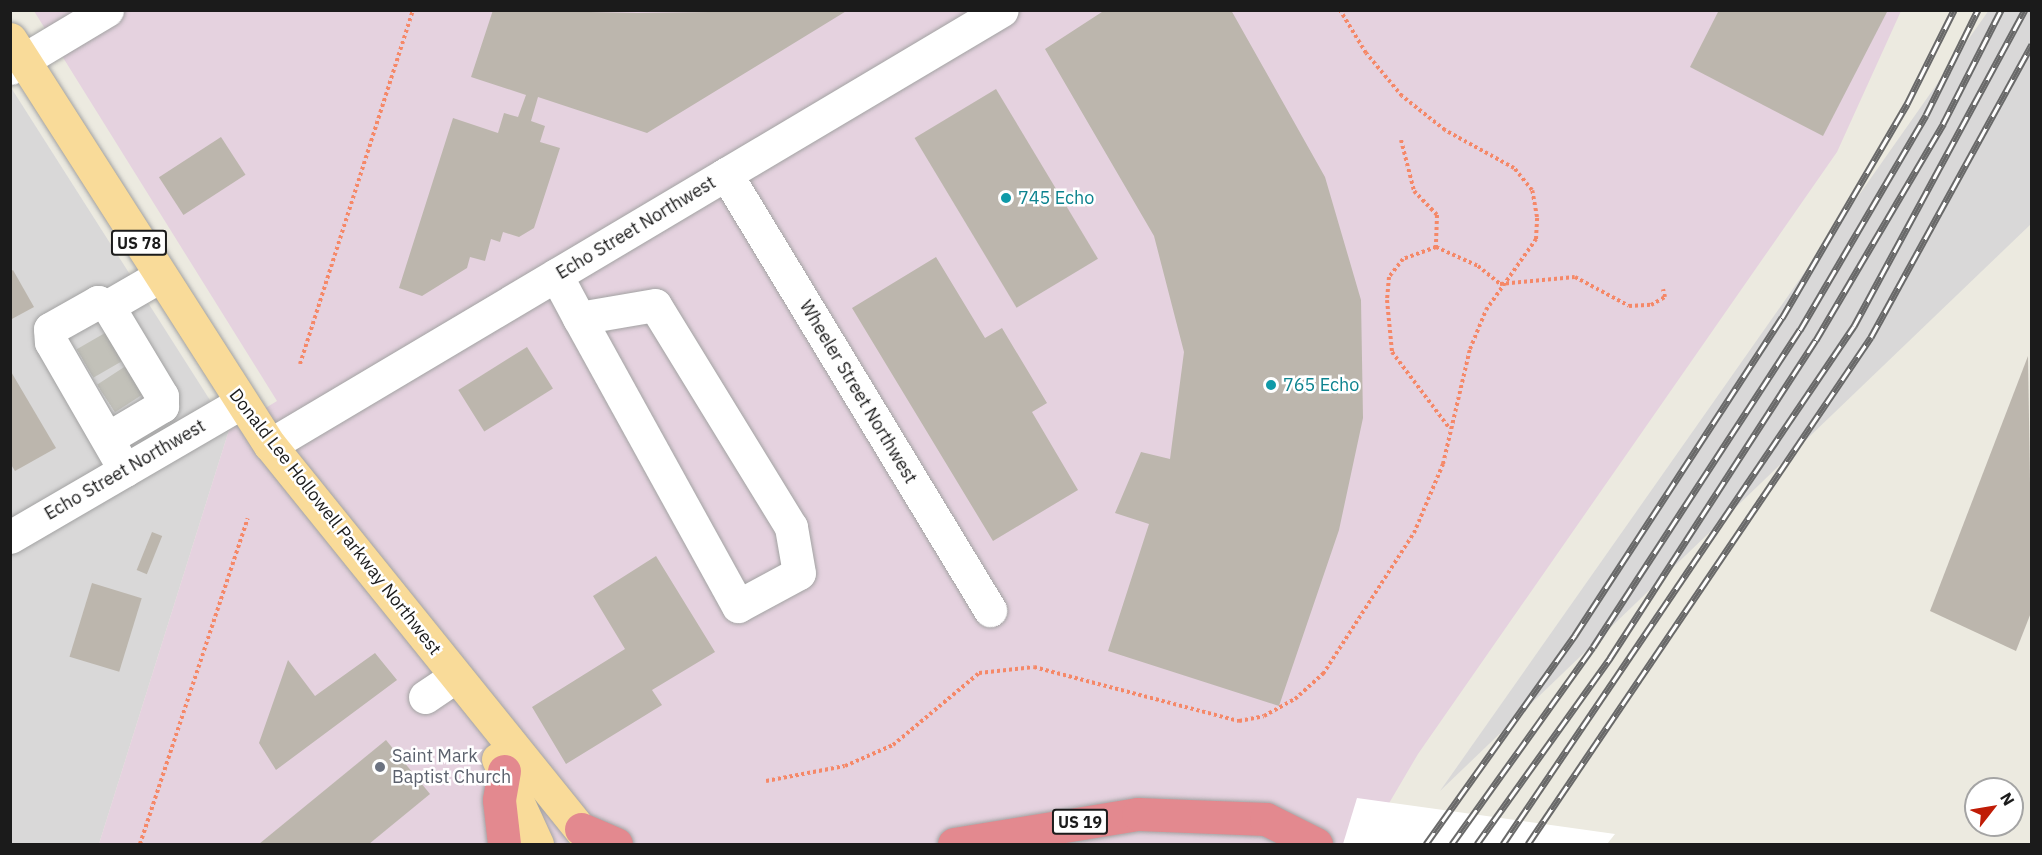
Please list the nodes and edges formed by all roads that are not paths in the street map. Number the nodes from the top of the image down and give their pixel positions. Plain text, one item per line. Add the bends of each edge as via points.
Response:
1 (107, 10) edge
2 (1002, 10) edge
3 (15, 56) edge
4 (726, 174) junction
5 (556, 275) junction
6 (160, 276) junction
7 (108, 306) junction
8 (579, 318) junction
9 (240, 403) junction
10 (108, 438) junction
11 (270, 445) junction
12 (125, 470) junction
13 (10, 537) edge
14 (990, 610) dead end
15 (463, 687) junction
16 (425, 697) dead end
17 (504, 771) junction
18 (586, 837) edge
19 (504, 844) edge
20 (537, 844) edge
21 (616, 844) edge
22 (954, 844) edge
23 (1316, 844) edge

1 - 3 street
2 - 4 street, Echo Street Northwest
3 - 6 main road, Donald Lee Hollowell Parkway Northwest / US 78
4 - 5 street, Echo Street Northwest
4 - 14 street, Wheeler Street Northwest
5 - 8 street
5 - 11 street, Echo Street Northwest
6 - 7 street
6 - 9 main road, Donald Lee Hollowell Parkway Northwest / US 78
7 - 10 street via 142,375 162,396 162,406
7 - 10 street via 98,302 50,329 51,342 77,367 98,403
8 - 8 street via 655,305 791,527 799,573 738,606
9 - 11 main road, Donald Lee Hollowell Parkway Northwest / US 78
9 - 12 street, Echo Street Northwest
10 - 12 street
11 - 15 main road, Donald Lee Hollowell Parkway Northwest / US 78
12 - 13 street, Echo Street Northwest
15 - 16 street
15 - 17 main road, Donald Lee Hollowell Parkway Northwest / US 78
15 - 18 main road, Donald Lee Hollowell Parkway Northwest / US 78
17 - 19 highway via 499,800
17 - 20 main road, Donald Lee Hollowell Parkway Northwest
18 - 21 highway
22 - 23 highway, US 19 via 1138,814 1266,819

